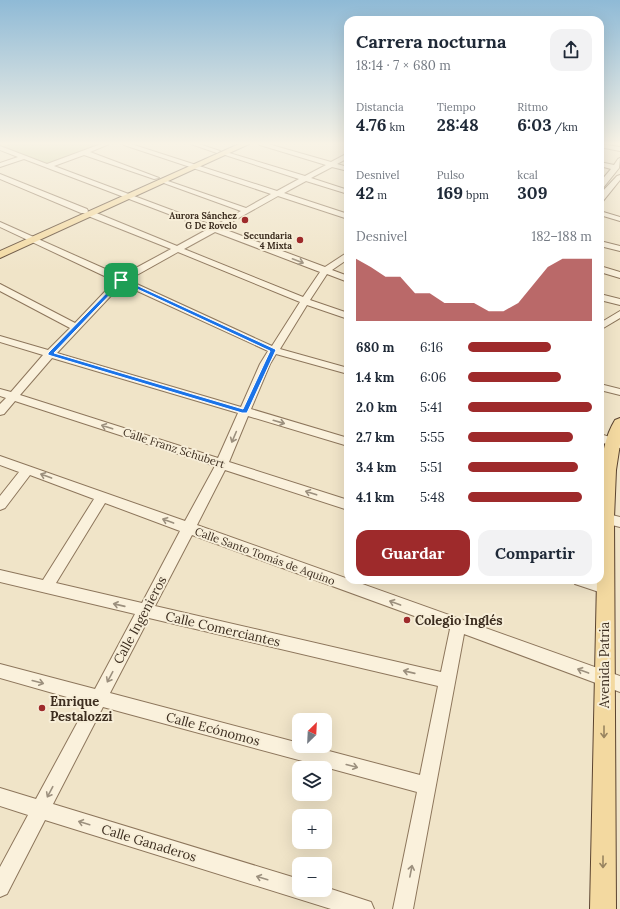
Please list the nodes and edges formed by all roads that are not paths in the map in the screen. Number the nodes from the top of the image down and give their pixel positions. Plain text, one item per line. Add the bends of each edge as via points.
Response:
1 (25, 186) edge
2 (102, 186) edge
3 (145, 186) edge
4 (178, 186) edge
5 (256, 186) edge
6 (293, 186) edge
7 (330, 186) edge
8 (605, 186) edge
9 (610, 188) junction
10 (620, 190) edge
11 (344, 191) edge
12 (279, 194) junction
13 (125, 195) junction
14 (604, 195) edge
15 (248, 211) junction
16 (88, 212) junction
17 (604, 214) edge
18 (344, 216) edge
19 (620, 219) edge
20 (0, 224) edge
21 (214, 229) junction
22 (30, 238) junction
23 (604, 244) edge
24 (0, 248) edge
25 (177, 249) junction
26 (620, 249) edge
27 (0, 255) edge
28 (344, 258) edge
29 (604, 270) edge
30 (325, 271) junction
31 (620, 275) edge
32 (344, 278) edge
33 (121, 280) junction
34 (0, 287) edge
35 (604, 298) edge
36 (305, 301) junction
37 (620, 302) edge
38 (620, 314) edge
39 (344, 315) edge
40 (604, 324) edge
41 (76, 327) junction
42 (0, 339) edge
43 (273, 350) junction
44 (50, 354) junction
45 (344, 370) edge
46 (604, 388) edge
47 (0, 392) edge
48 (620, 392) edge
49 (13, 396) junction
50 (0, 412) edge
51 (244, 412) junction
52 (620, 423) edge
53 (344, 441) edge
54 (611, 441) edge
55 (0, 460) edge
56 (222, 464) junction
57 (27, 470) junction
58 (102, 497) junction
59 (344, 504) edge
60 (0, 505) edge
61 (609, 519) edge
62 (188, 529) junction
63 (0, 576) edge
64 (592, 584) edge
65 (46, 588) junction
66 (605, 588) junction
67 (145, 611) junction
68 (458, 625) junction
69 (0, 672) edge
70 (447, 681) junction
71 (612, 682) edge
72 (99, 698) junction
73 (427, 786) junction
74 (0, 797) edge
75 (41, 810) junction
76 (0, 887) edge
77 (292, 888) edge
78 (324, 897) edge
79 (364, 909) edge
80 (403, 909) edge
81 (603, 909) edge

1 - 16 street
2 - 13 street
3 - 13 main road
4 - 15 street
5 - 12 street
6 - 12 street
7 - 11 street
8 - 9 street
9 - 10 street
9 - 14 street
12 - 15 street
12 - 18 street
13 - 16 main road
13 - 21 street
15 - 21 street
16 - 22 main road
16 - 25 street
17 - 19 street
20 - 22 street
21 - 25 street
21 -> 30 street
22 - 24 main road
22 - 27 main road
22 - 33 street
23 - 26 street
25 - 33 street
25 - 36 street
28 - 30 street
29 - 31 street
30 - 32 street
30 - 36 street, Calle Ingenieros
33 - 41 street
33 - 43 street
34 - 41 street
35 - 37 street
36 - 39 street
36 - 43 street, Calle Ingenieros
38 - 40 street
41 - 44 street
42 - 44 street
43 - 45 street
43 - 51 street, Calle Ingenieros
44 - 49 street
44 - 51 street
46 - 48 street
47 - 49 street, Calle Franz Schubert
49 - 50 street
56 -> 49 street, Calle Franz Schubert
51 -> 53 street
51 -> 56 street, Calle Ingenieros
52 - 54 main road, Avenida Patria
54 - 61 main road, Avenida Patria via 608,461
55 - 57 street, Calle Santo Tomás de Aquino
59 -> 56 street, Calle Franz Schubert
56 - 62 street, Calle Ingenieros
58 -> 57 street, Calle Santo Tomás de Aquino
57 - 60 street
62 -> 58 street, Calle Santo Tomás de Aquino
58 - 65 street
61 - 66 main road, Avenida Patria
62 - 67 street, Calle Ingenieros
68 -> 62 street, Calle Santo Tomás de Aquino
63 - 65 street, Calle Comerciantes
64 - 66 street
67 -> 65 street, Calle Comerciantes
66 - 71 main road, Avenida Patria
70 -> 67 street, Calle Comerciantes
67 -> 72 street, Calle Ingenieros
68 - 70 street
71 -> 68 street, Calle Santo Tomás de Aquino
69 -> 72 street, Calle Ecónomos
70 - 73 street
71 -> 81 main road, Avenida Patria
72 -> 73 street, Calle Ecónomos
72 -> 75 street, Calle Ingenieros
80 -> 73 street
74 - 75 street, Calle Ganaderos
75 - 76 street, Calle Ingenieros
77 -> 75 street, Calle Ganaderos
78 - 79 street, Calle Ganaderos

